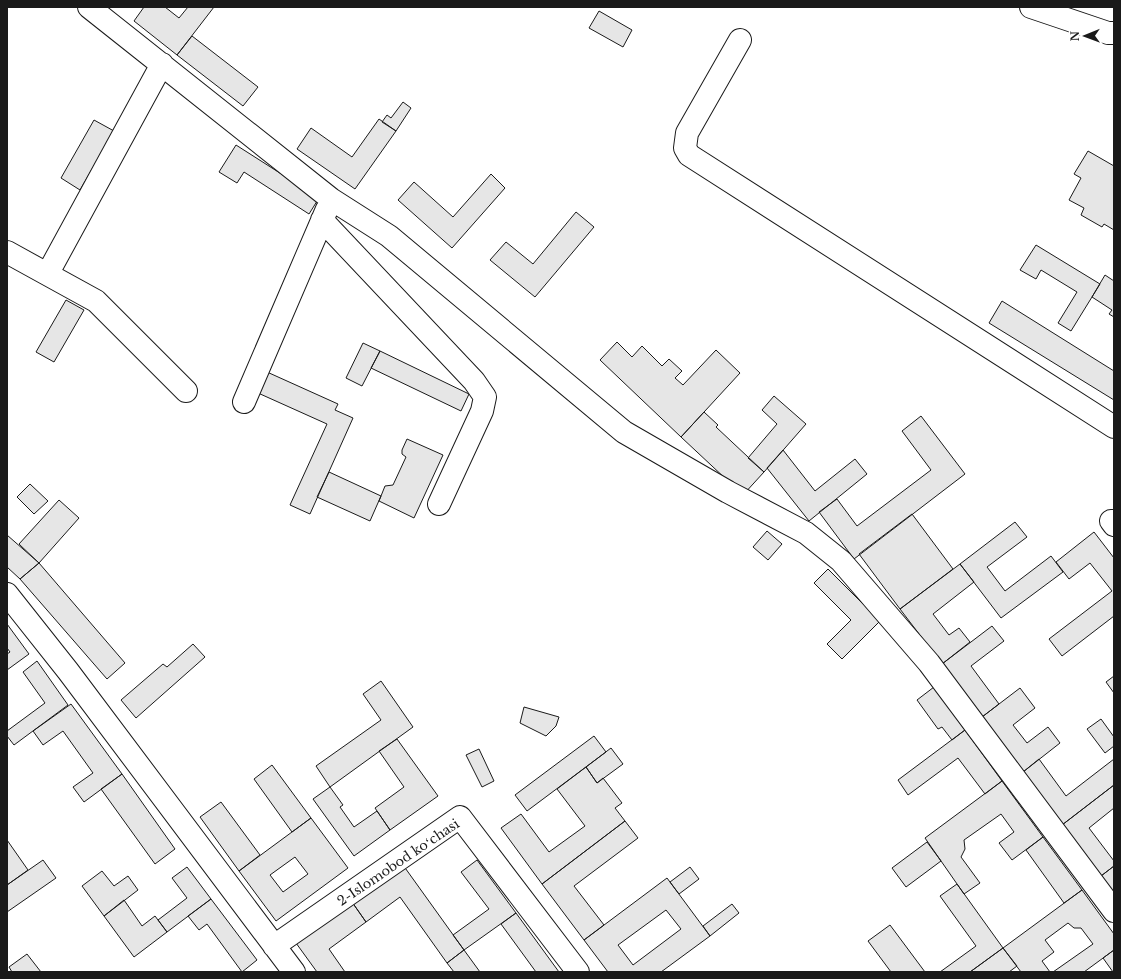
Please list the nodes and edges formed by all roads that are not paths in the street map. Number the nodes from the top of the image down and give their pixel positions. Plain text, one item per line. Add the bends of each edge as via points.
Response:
1 (89, 7) edge
2 (1031, 7) edge
3 (1114, 33) edge
4 (740, 40) dead end
5 (162, 64) junction
6 (331, 199) junction
7 (322, 220) junction
8 (7, 252) edge
9 (48, 273) junction
10 (186, 391) dead end
11 (244, 402) dead end
12 (1114, 427) edge
13 (439, 504) dead end
14 (7, 594) edge
15 (1114, 911) edge
16 (274, 946) junction
17 (285, 969) edge
18 (578, 972) edge

1 - 5 street
2 - 3 street via 1108,34
4 - 12 street via 687,133 685,148 689,156
5 - 6 street
5 - 9 street
6 - 7 street
6 - 15 street via 389,236 624,432 806,533 841,561 929,663
7 - 11 street
7 - 13 street via 474,381 484,397 482,411
8 - 9 street
9 - 10 street via 96,301
14 - 16 street via 68,671
16 - 17 street
16 - 18 street, 2-Islomobod koʻchasi via 460,817

